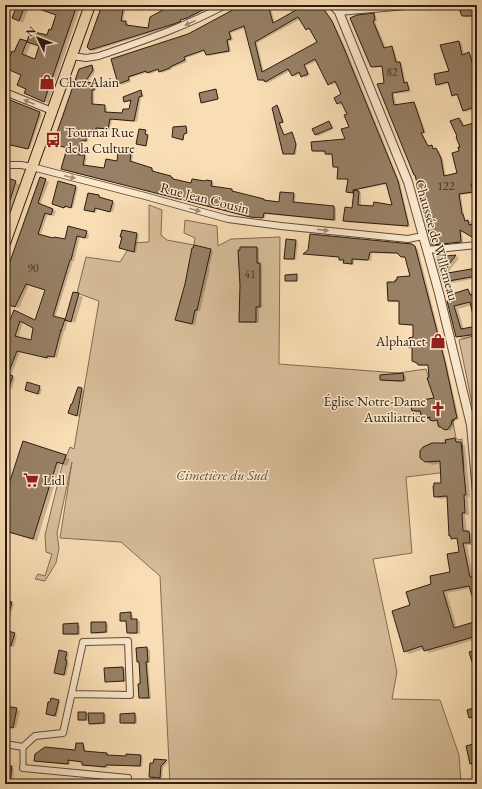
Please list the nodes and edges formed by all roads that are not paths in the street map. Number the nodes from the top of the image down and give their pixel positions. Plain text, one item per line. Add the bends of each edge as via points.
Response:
1 (90, 5) edge
2 (225, 5) edge
3 (333, 5) edge
4 (417, 5) edge
5 (339, 12) junction
6 (72, 56) junction
7 (5, 92) edge
8 (52, 111) junction
9 (5, 165) edge
10 (32, 167) junction
11 (423, 236) junction
12 (5, 243) edge
13 (477, 245) edge
14 (427, 250) junction
15 (477, 493) edge
16 (72, 694) junction
17 (5, 744) edge
18 (23, 747) junction
19 (23, 768) joint
20 (127, 784) edge

1 - 6 main road
2 -> 6 street via 178,28 99,56
3 - 5 street, Chaussée de Willemeau
4 - 5 street
5 - 11 street, Chaussée de Willemeau via 408,182
6 - 8 main road
8 -> 7 street
8 - 10 main road
9 - 10 street, Rue Jean Cousin
10 -> 11 street, Rue Jean Cousin via 228,219 405,239
10 - 12 main road
11 - 14 street, Chaussée de Willemeau
13 - 14 street
14 - 15 street, Chaussée de Willemeau via 471,425
16 - 16 street via 83,642 128,641 130,695
16 - 18 street via 64,733 35,736
17 - 18 street
18 - 19 street
19 - 20 street via 128,778

